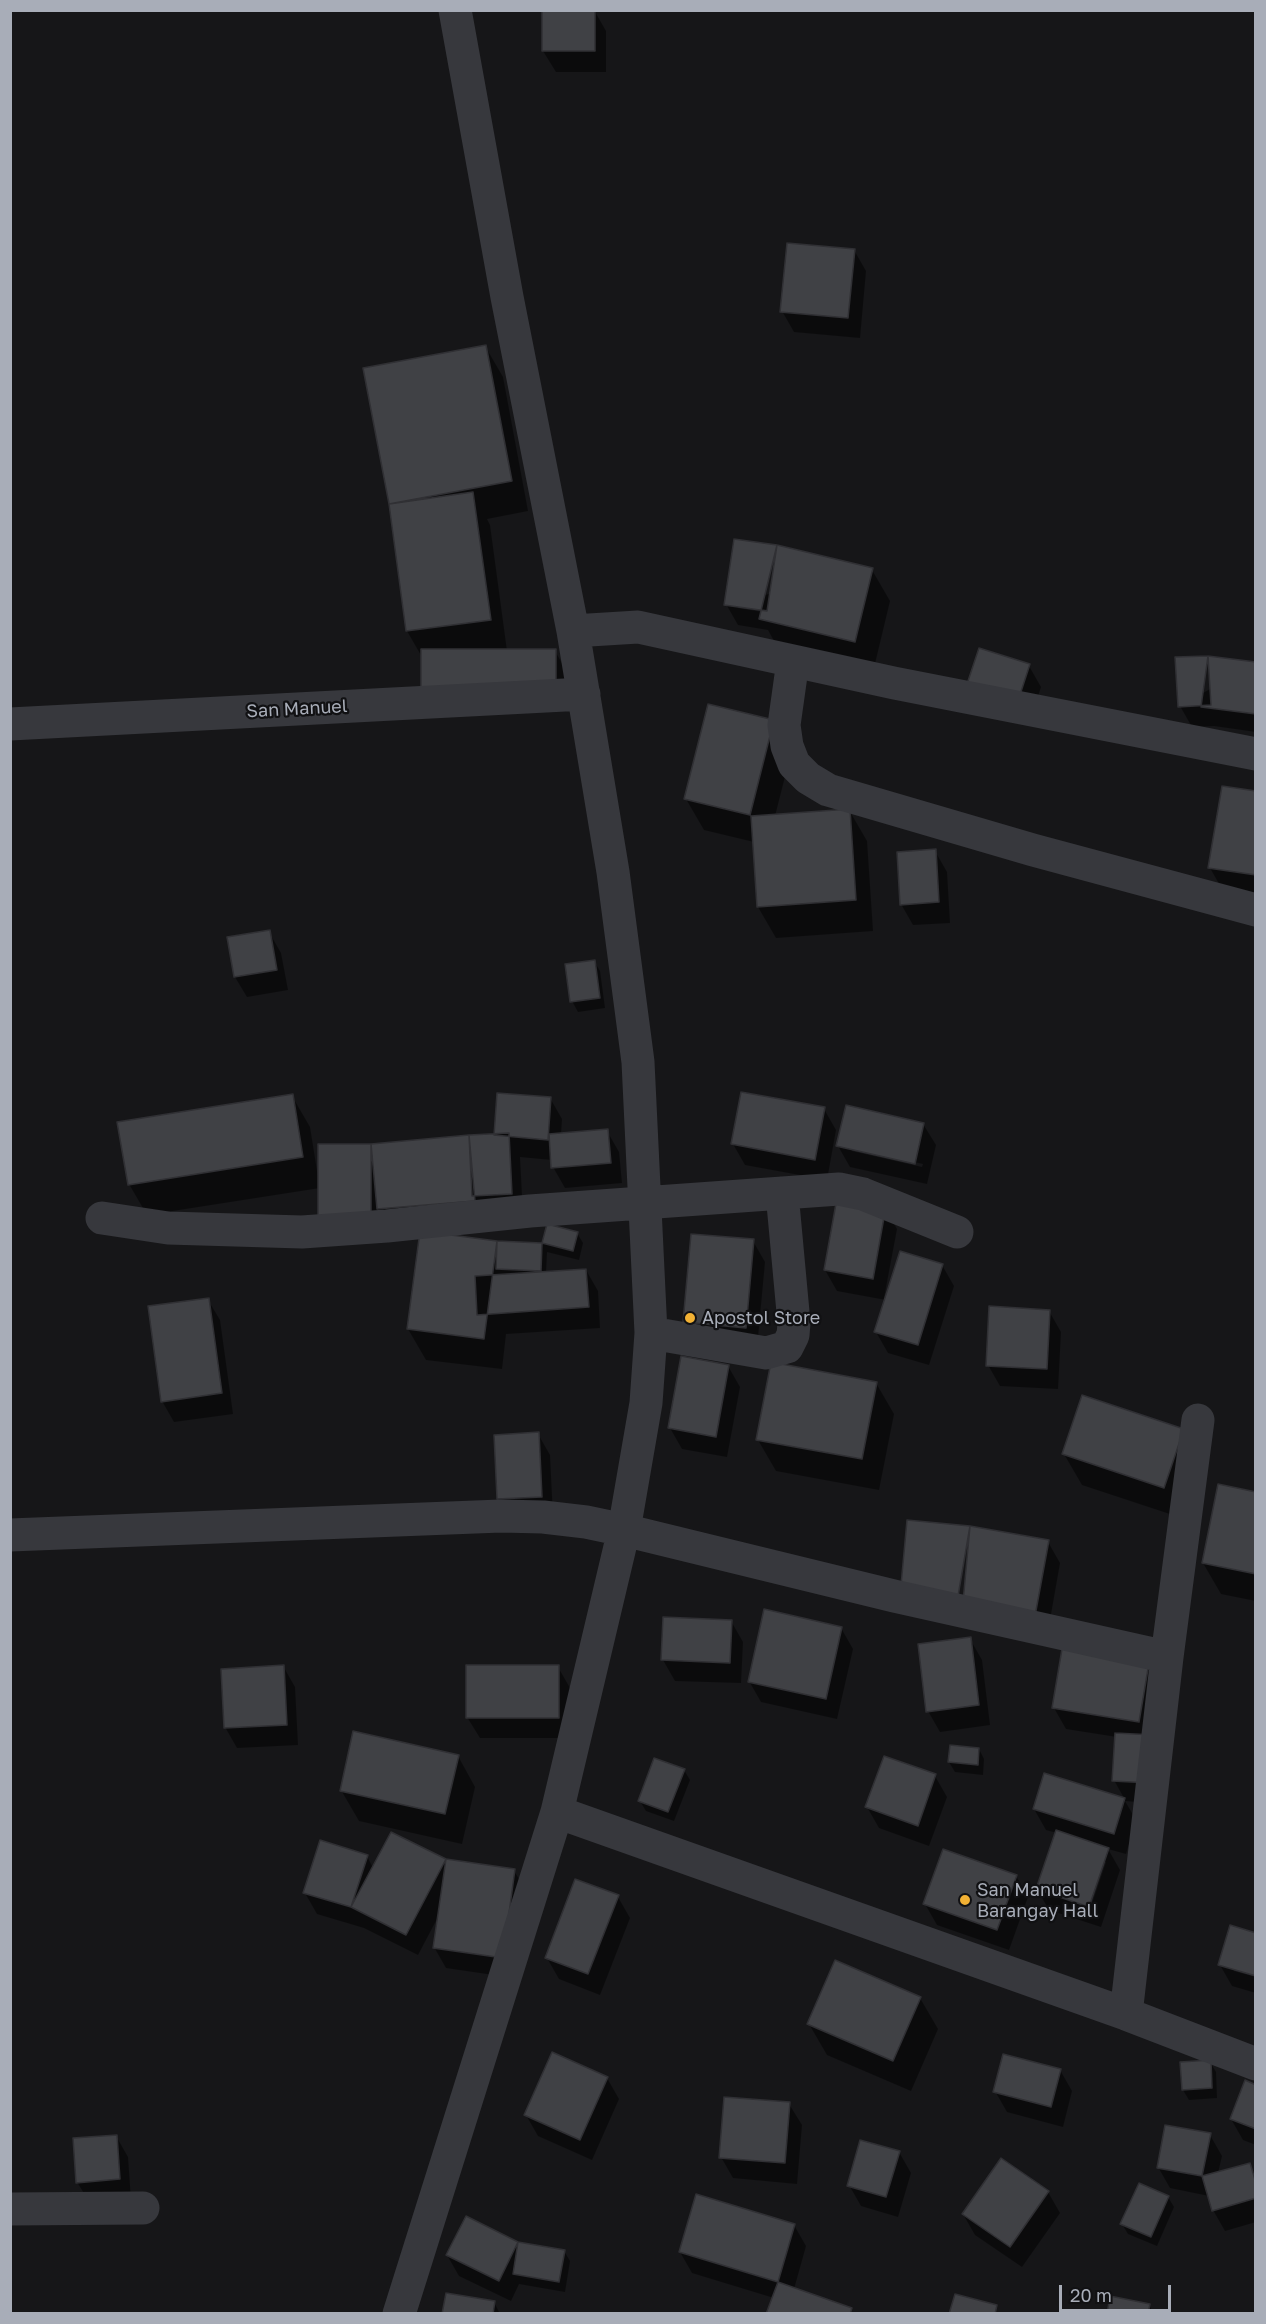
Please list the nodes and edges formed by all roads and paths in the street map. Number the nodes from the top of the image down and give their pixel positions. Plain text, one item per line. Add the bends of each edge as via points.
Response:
1 (454, 10) edge
2 (573, 631) junction
3 (793, 661) junction
4 (584, 694) junction
5 (10, 724) edge
6 (1256, 754) edge
7 (1256, 910) edge
8 (782, 1193) junction
9 (646, 1204) junction
10 (102, 1218) dead end
11 (957, 1233) dead end
12 (651, 1333) junction
13 (1198, 1420) dead end
14 (624, 1530) junction
15 (10, 1535) edge
16 (1167, 1657) junction
17 (557, 1812) junction
18 (1126, 2014) junction
19 (1256, 2064) edge
20 (143, 2208) dead end
21 (10, 2209) edge
22 (399, 2313) edge

1 - 2 street
2 - 3 street via 638,627
2 - 4 street
3 - 6 street
3 - 7 street via 784,725 787,746 794,764 828,790
4 - 5 street, San Manuel
4 - 9 street via 629,982
8 - 9 street
8 - 11 street via 838,1189 863,1194
8 - 12 street via 794,1323 787,1347 766,1353
9 - 10 street via 302,1233 168,1227
9 - 12 street
12 - 14 street via 646,1403
13 - 16 street
14 - 15 street via 543,1516 501,1516
14 - 16 street
14 - 17 street
16 - 18 street
17 - 18 street
17 - 22 street
18 - 19 street
20 - 21 street

